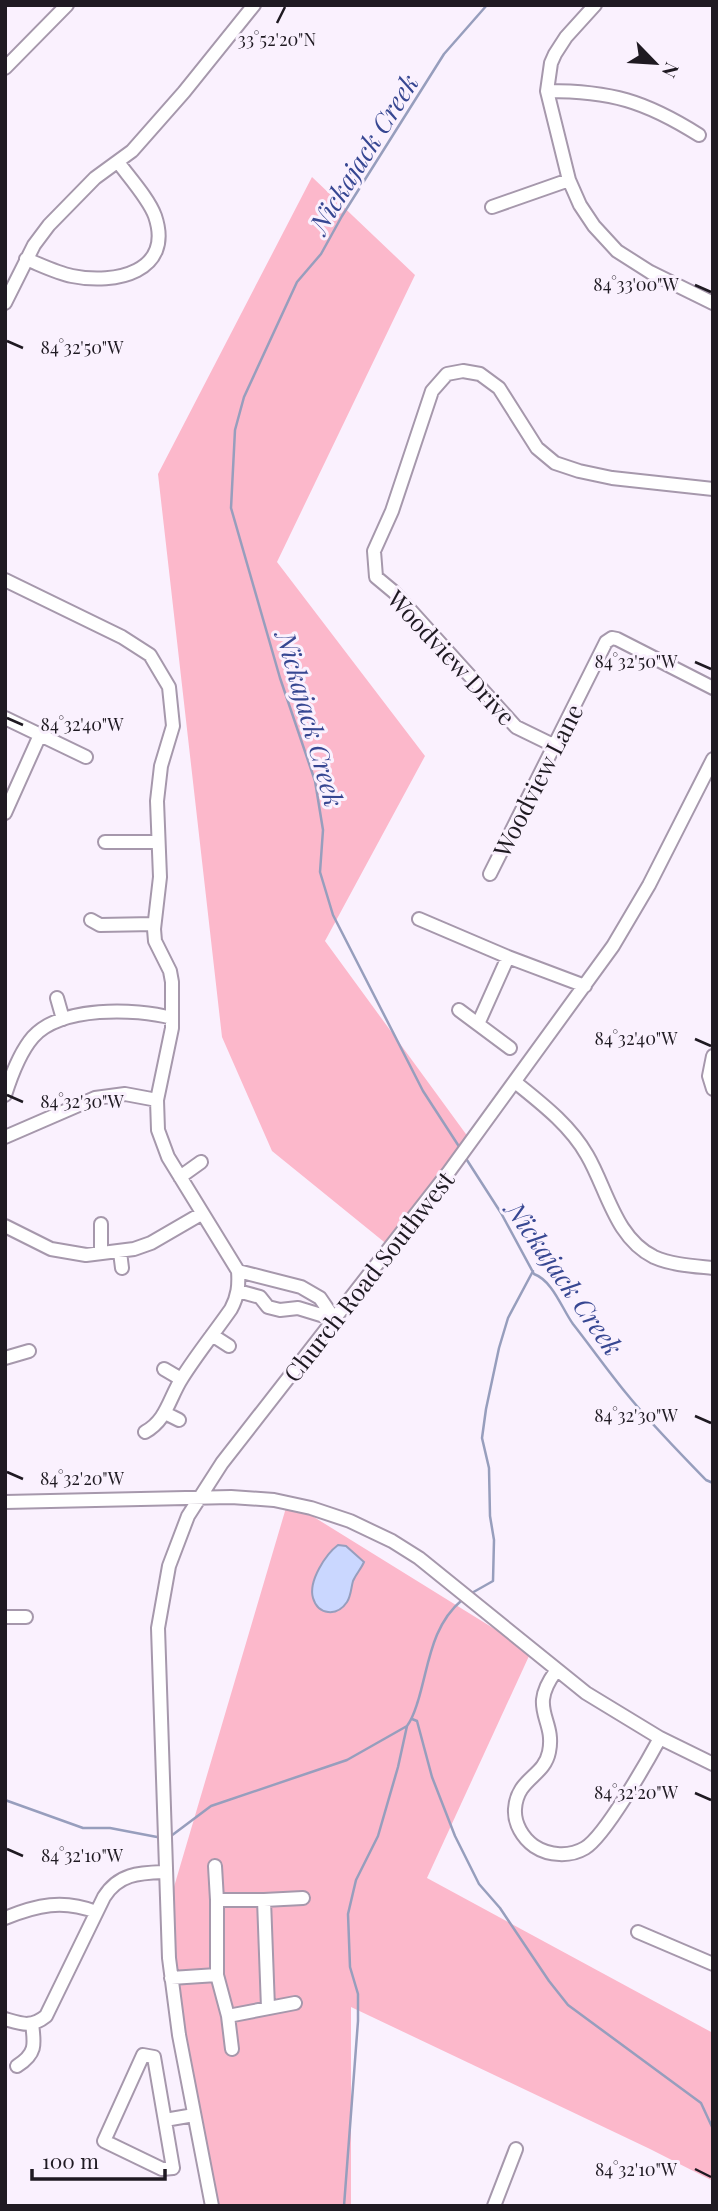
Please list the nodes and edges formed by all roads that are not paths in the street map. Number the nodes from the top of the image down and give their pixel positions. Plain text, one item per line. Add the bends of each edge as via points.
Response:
1 (67, 5) edge
2 (254, 5) edge
3 (595, 5) edge
4 (5, 68) edge
5 (547, 91) junction
6 (699, 135) dead end
7 (118, 162) junction
8 (569, 180) junction
9 (492, 208) dead end
10 (26, 259) junction
11 (5, 303) edge
12 (713, 303) edge
13 (713, 489) edge
14 (5, 580) edge
15 (713, 688) edge
16 (5, 718) edge
17 (40, 735) junction
18 (555, 746) junction
19 (86, 757) dead end
20 (712, 765) edge
21 (5, 813) edge
22 (105, 842) dead end
23 (158, 842) junction
24 (490, 874) dead end
25 (419, 919) dead end
26 (92, 920) dead end
27 (154, 924) junction
28 (509, 957) junction
29 (585, 986) junction
30 (57, 998) dead end
31 (459, 1010) dead end
32 (172, 1018) junction
33 (63, 1019) junction
34 (478, 1024) junction
35 (510, 1048) dead end
36 (713, 1056) edge
37 (515, 1082) junction
38 (713, 1089) edge
39 (5, 1095) edge
40 (157, 1100) junction
41 (5, 1137) edge
42 (201, 1162) dead end
43 (180, 1177) junction
44 (201, 1214) junction
45 (102, 1224) dead end
46 (5, 1226) edge
47 (120, 1252) junction
48 (101, 1253) junction
49 (122, 1268) dead end
50 (713, 1268) edge
51 (237, 1271) junction
52 (270, 1278) junction
53 (238, 1291) junction
54 (260, 1297) junction
55 (335, 1320) junction
56 (212, 1335) junction
57 (229, 1346) dead end
58 (30, 1351) dead end
59 (5, 1358) edge
60 (164, 1369) dead end
61 (181, 1379) junction
62 (165, 1413) junction
63 (179, 1420) dead end
64 (145, 1432) dead end
65 (198, 1497) junction
66 (5, 1502) edge
67 (5, 1617) edge
68 (26, 1617) dead end
69 (556, 1671) junction
70 (660, 1738) junction
71 (713, 1764) edge
72 (215, 1866) dead end
73 (166, 1872) junction
74 (303, 1898) dead end
75 (217, 1900) junction
76 (264, 1900) junction
77 (96, 1912) junction
78 (5, 1918) edge
79 (638, 1932) dead end
80 (713, 1964) edge
81 (218, 1975) junction
82 (171, 1978) junction
83 (295, 2003) dead end
84 (268, 2008) junction
85 (228, 2016) junction
86 (5, 2019) edge
87 (32, 2024) junction
88 (232, 2049) dead end
89 (17, 2066) dead end
90 (194, 2115) junction
91 (165, 2120) junction
92 (516, 2149) dead end
93 (212, 2206) edge
94 (494, 2206) edge

1 - 4 street
2 - 7 street via 178,99
3 - 5 street via 555,54
5 - 6 street via 631,100
5 - 8 street
7 - 10 street via 95,178 49,225
7 - 10 street via 158,226 156,248 143,268 113,278 90,279
8 - 9 street
8 - 12 street via 594,226 617,251
10 - 11 street
13 - 18 street, Woodview Drive via 611,478 555,463 537,448 499,387 480,374 447,374 432,390 374,551 376,577 516,727
14 - 23 street via 150,655 169,687 173,726 161,765
15 - 18 street, Woodview Lane via 612,638
16 - 17 street
17 - 19 street
17 - 21 street
18 - 24 street, Woodview Lane
20 - 29 street, Church Road Southwest via 628,922
22 - 23 street
23 - 27 street via 160,877
25 - 28 street
26 - 27 street via 100,925
27 - 32 street via 155,941 170,971
28 - 29 street
28 - 34 street
29 - 37 street, Church Road Southwest
30 - 33 street
31 - 34 street
32 - 33 street via 114,1010
32 - 40 street
33 - 39 street via 34,1036
34 - 35 street
36 - 38 street via 709,1076
37 - 50 street via 574,1135 620,1224 636,1242 654,1257
37 - 55 street, Church Road Southwest
40 - 41 street via 125,1094 95,1098
40 - 43 street via 162,1143
42 - 43 street
43 - 44 street
44 - 47 street via 151,1243
44 - 51 street
45 - 48 street
46 - 48 street via 51,1249
47 - 48 street
47 - 49 street
51 - 52 street
51 - 53 street
52 - 54 street
52 - 55 street via 311,1292
53 - 54 street
53 - 56 street
54 - 55 street via 268,1307 298,1308
55 - 65 street, Church Road Southwest
56 - 57 street
56 - 61 street
58 - 59 street
60 - 61 street
61 - 62 street
62 - 63 street
62 - 64 street
65 - 66 street
65 - 69 street via 255,1497 297,1504 392,1541 452,1584
65 - 73 street, Church Road Southwest via 169,1566 159,1614
67 - 68 street
69 - 70 street
69 - 70 street via 542,1701 550,1748 546,1761 522,1786 515,1811 517,1824 533,1845 558,1854 584,1849 594,1841
70 - 71 street
72 - 75 street
73 - 77 street via 124,1877 109,1889
73 - 82 street, Church Road Southwest
74 - 76 street
75 - 76 street
75 - 81 street
76 - 84 street
77 - 78 street via 51,1904
77 - 87 street via 51,2009
79 - 80 street
81 - 82 street
81 - 85 street
82 - 90 street, Church Road Southwest
83 - 84 street
84 - 85 street
85 - 88 street
86 - 87 street
87 - 89 street via 33,2051
90 - 91 street
90 - 93 street, Church Road Southwest
91 - 91 street via 173,2168 162,2169 104,2141 143,2055 154,2057
92 - 94 street

